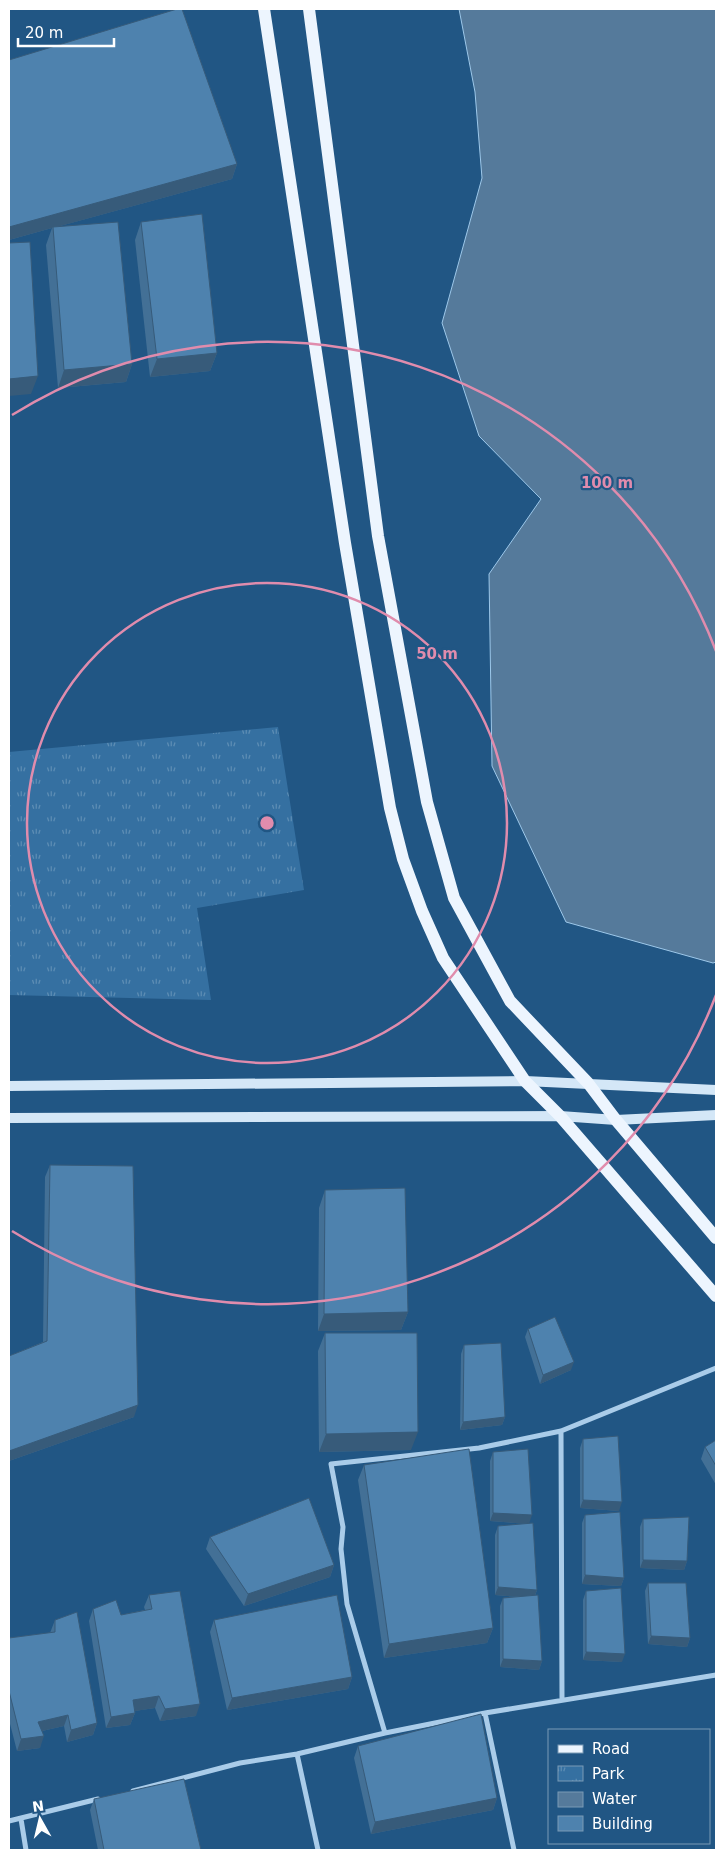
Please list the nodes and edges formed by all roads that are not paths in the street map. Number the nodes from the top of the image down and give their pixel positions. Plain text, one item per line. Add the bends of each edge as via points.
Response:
1 (264, 9) edge
2 (309, 9) edge
3 (525, 1081) junction
4 (588, 1083) junction
5 (9, 1086) edge
6 (716, 1090) edge
7 (716, 1115) edge
8 (560, 1116) junction
9 (9, 1118) edge
10 (616, 1120) junction
11 (716, 1238) edge
12 (716, 1296) edge
13 (716, 1368) edge
14 (561, 1431) junction
15 (716, 1675) edge
16 (562, 1699) junction
17 (485, 1713) junction
18 (385, 1733) junction
19 (298, 1754) junction
20 (126, 1792) edge
21 (106, 1797) edge
22 (20, 1819) junction
23 (9, 1821) edge
24 (26, 1850) edge
25 (318, 1850) edge
26 (514, 1850) edge

1 - 3 main road via 345,543 390,808 403,859 443,958
2 - 4 main road via 378,536 427,802 454,898 510,1000
3 - 4 main road
3 - 5 main road
3 - 8 main road
4 - 6 main road
4 - 10 main road
7 - 10 main road
8 - 9 main road
8 - 10 main road
8 - 12 main road
10 - 11 main road
13 - 14 street
14 - 16 street
14 - 18 street via 479,1448 331,1464 343,1527 341,1549 347,1604
15 - 16 street
16 - 17 street
17 - 18 street
17 - 26 street
18 - 19 street
19 - 20 street via 240,1763
19 - 25 street
21 - 22 street
22 - 23 street
22 - 24 street

